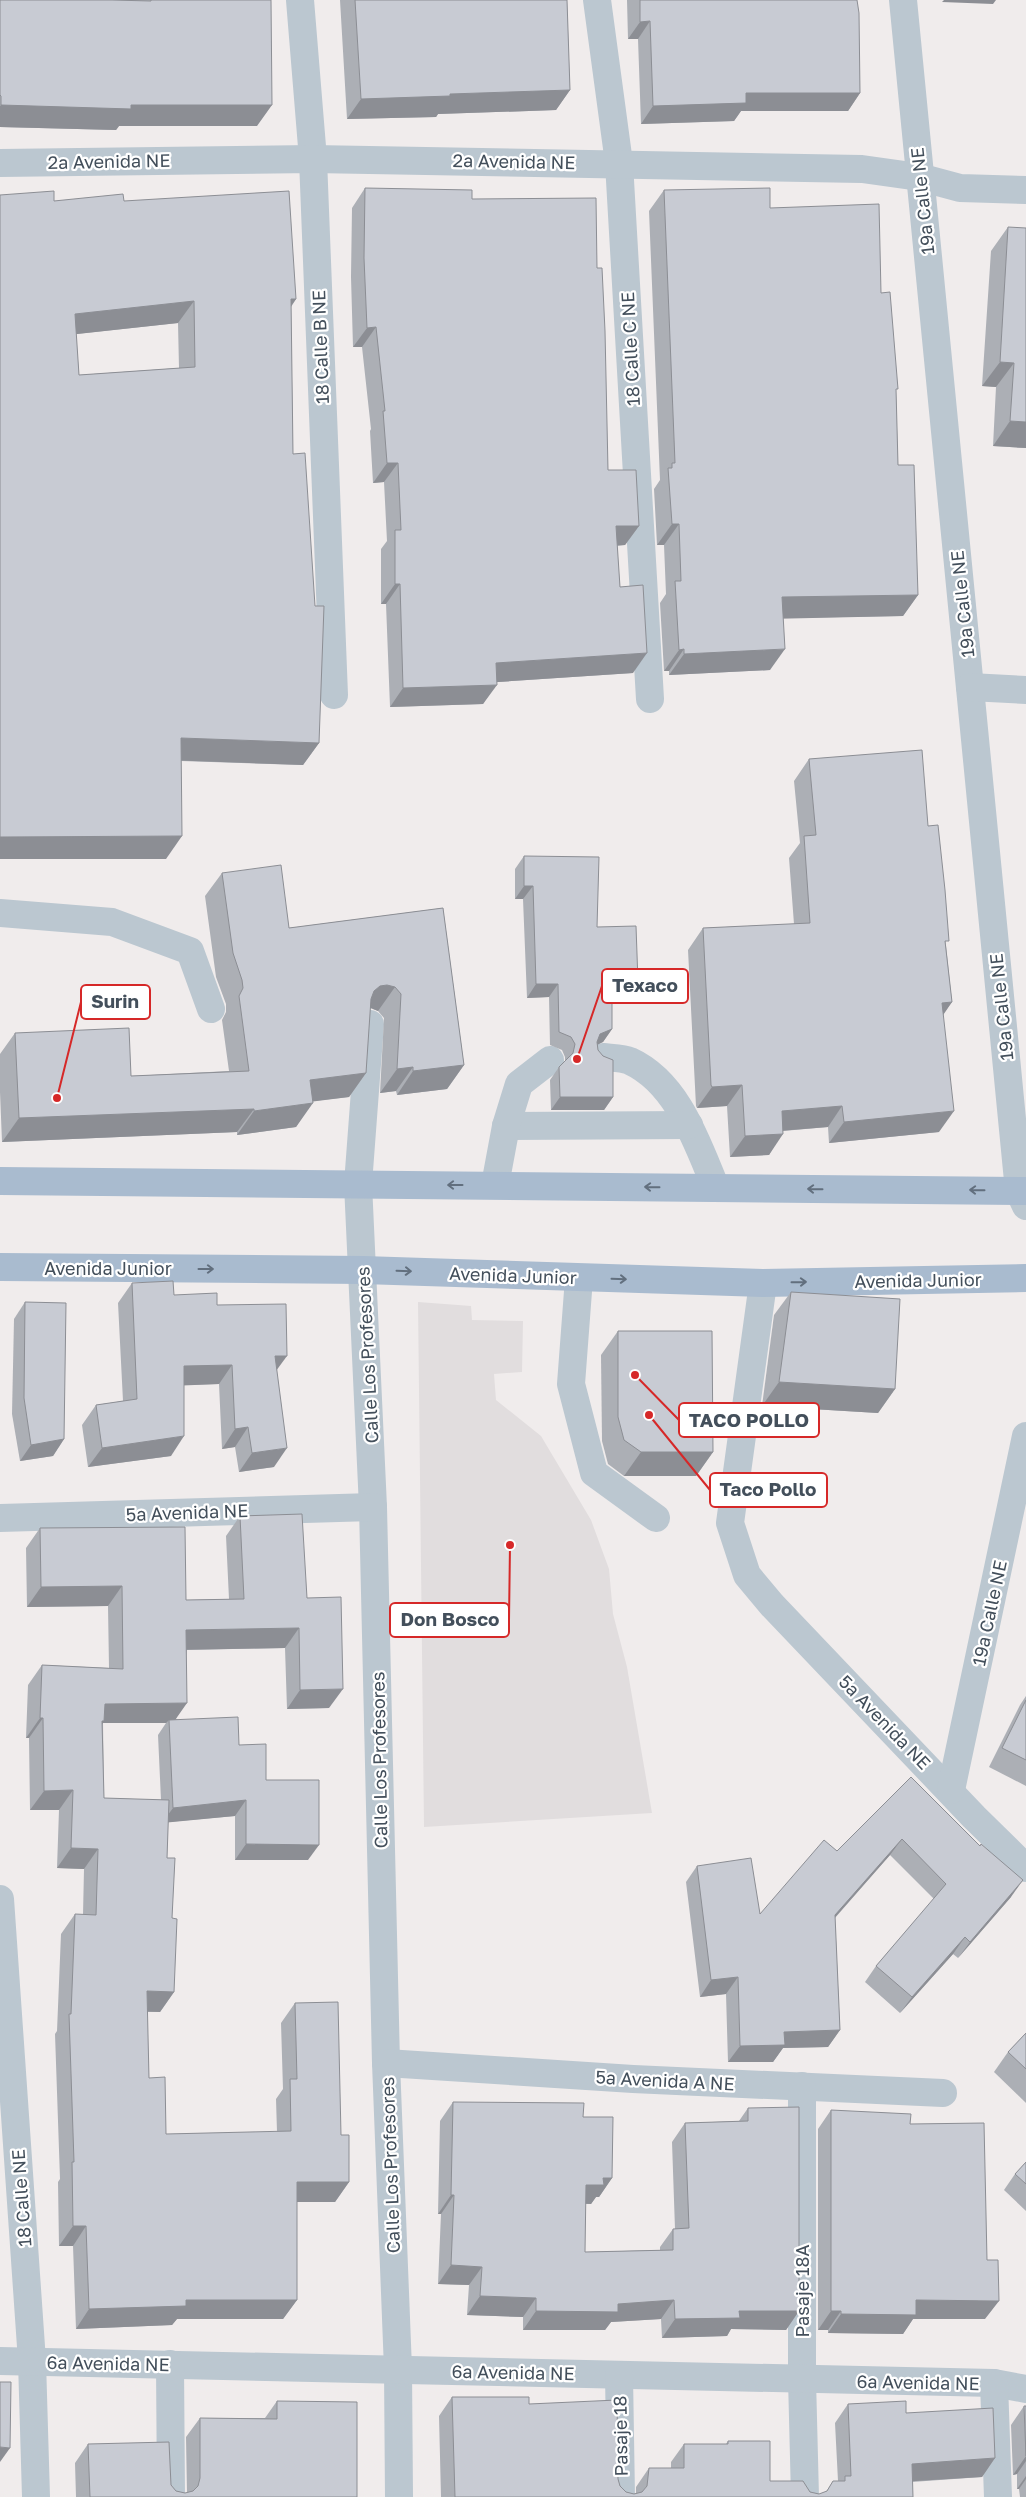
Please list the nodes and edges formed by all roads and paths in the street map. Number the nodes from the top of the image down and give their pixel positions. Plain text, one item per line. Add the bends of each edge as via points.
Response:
1 (300, 0) edge
2 (597, 0) edge
3 (903, 0) edge
4 (313, 158) junction
5 (0, 163) edge
6 (619, 163) junction
7 (919, 177) junction
8 (1026, 190) edge
9 (970, 687) junction
10 (1026, 690) edge
11 (334, 695) dead end
12 (650, 699) dead end
13 (0, 913) edge
14 (211, 1009) dead end
15 (370, 1024) edge
16 (603, 1057) edge
17 (550, 1060) dead end
18 (689, 1125) junction
19 (506, 1126) junction
20 (0, 1181) edge
21 (358, 1184) junction
22 (495, 1186) junction
23 (716, 1188) junction
24 (1024, 1196) edge
25 (0, 1268) edge
26 (363, 1270) junction
27 (580, 1278) junction
28 (1026, 1278) edge
29 (763, 1283) junction
30 (1026, 1436) edge
31 (374, 1507) junction
32 (0, 1518) edge
33 (656, 1518) dead end
34 (951, 1790) junction
35 (1026, 1868) edge
36 (0, 1899) edge
37 (386, 2063) junction
38 (802, 2086) junction
39 (943, 2093) dead end
40 (0, 2361) edge
41 (32, 2361) junction
42 (170, 2364) junction
43 (398, 2369) junction
44 (619, 2375) junction
45 (802, 2379) junction
46 (994, 2383) junction
47 (1026, 2389) edge
48 (36, 2497) edge
49 (171, 2497) edge
50 (399, 2497) edge
51 (621, 2497) edge
52 (805, 2497) edge
53 (998, 2497) edge

1 - 4 street, 18 Calle B NE
2 - 6 street, 18 Calle C NE
3 - 7 street, 19a Calle NE
4 - 5 street, 2a Avenida NE
4 - 6 street, 2a Avenida NE
4 - 11 street, 18 Calle B NE
6 - 7 street, 2a Avenida NE via 862,168
6 - 12 street, 18 Calle C NE
7 - 8 street, 2a Avenida NE via 960,188
7 - 9 street, 19a Calle NE
9 - 10 street
9 - 24 street, 19a Calle NE
13 - 14 street via 112,922 190,951
15 - 21 street, Calle Los Profesores
16 - 18 street via 630,1061 656,1080
17 - 19 street via 519,1084
18 - 19 street
18 - 23 street
19 - 22 street
20 - 21 main road
22 -> 21 main road
21 - 26 street, Calle Los Profesores
23 -> 22 main road
24 -> 23 main road
25 -> 26 main road, Avenida Junior
26 -> 27 main road, Avenida Junior
26 - 31 street, Calle Los Profesores
27 -> 29 main road, Avenida Junior
27 - 33 street via 571,1384 594,1473
29 -> 28 main road, Avenida Junior
29 - 34 street, 5a Avenida NE via 730,1523 747,1575 772,1605
30 - 34 street, 19a Calle NE
31 - 32 street, 5a Avenida NE
31 - 37 street, Calle Los Profesores
34 - 35 street, 5a Avenida NE
36 - 41 street, 18 Calle NE
37 - 38 street, 5a Avenida A NE
37 - 43 street, Calle Los Profesores
38 - 39 street, 5a Avenida A NE
38 - 45 street, Pasaje 18A
40 - 41 street, 6a Avenida NE
41 - 42 street, 6a Avenida NE
41 - 48 street, 18 Calle NE
42 - 43 street, 6a Avenida NE
42 - 49 street
43 - 44 street, 6a Avenida NE
43 - 50 street, Calle Los Profesores
44 - 45 street, 6a Avenida NE
44 - 51 street, Pasaje 18
45 - 46 street, 6a Avenida NE
45 - 52 street, Pasaje 18A
46 - 47 street, 6a Avenida NE
46 - 53 street

